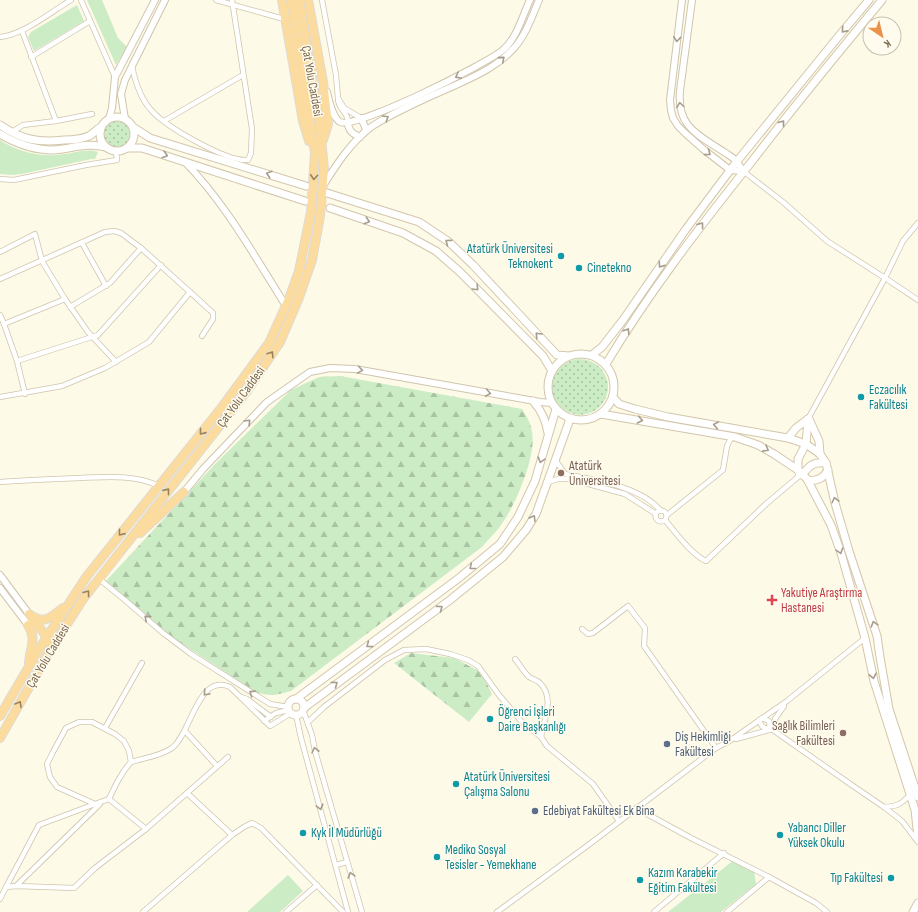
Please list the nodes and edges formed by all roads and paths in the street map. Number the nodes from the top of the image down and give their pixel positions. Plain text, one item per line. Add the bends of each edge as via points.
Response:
1 (71, 0) edge
2 (81, 0) edge
3 (155, 0) edge
4 (165, 0) edge
5 (216, 0) edge
6 (282, 0) edge
7 (291, 0) edge
8 (299, 0) edge
9 (308, 0) edge
10 (322, 0) edge
11 (530, 0) edge
12 (539, 0) edge
13 (682, 0) edge
14 (692, 0) edge
15 (869, 0) edge
16 (882, 0) edge
17 (232, 2) edge
18 (285, 17) junction
19 (90, 21) junction
20 (22, 31) junction
21 (0, 38) edge
22 (31, 57) junction
23 (132, 66) junction
24 (243, 75) junction
25 (115, 77) junction
26 (323, 82) junction
27 (338, 98) junction
28 (92, 114) dead end
29 (361, 118) junction
30 (109, 119) junction
31 (125, 119) junction
32 (56, 121) junction
33 (164, 121) junction
34 (348, 122) junction
35 (0, 125) edge
36 (101, 126) junction
37 (133, 127) junction
38 (12, 132) junction
39 (0, 134) edge
40 (362, 135) junction
41 (322, 145) junction
42 (105, 148) junction
43 (127, 148) junction
44 (116, 152) junction
45 (184, 161) junction
46 (737, 161) junction
47 (314, 162) junction
48 (730, 170) junction
49 (743, 171) junction
50 (0, 180) edge
51 (306, 186) dead end
52 (325, 190) junction
53 (305, 201) dead end
54 (330, 208) dead end
55 (918, 223) edge
56 (82, 243) junction
57 (141, 248) junction
58 (0, 252) edge
59 (42, 261) junction
60 (160, 265) junction
61 (885, 278) junction
62 (0, 279) edge
63 (106, 286) junction
64 (190, 292) junction
65 (65, 300) junction
66 (918, 300) edge
67 (286, 306) junction
68 (70, 307) junction
69 (0, 315) edge
70 (4, 324) junction
71 (202, 336) dead end
72 (92, 337) junction
73 (592, 355) junction
74 (569, 356) junction
75 (17, 361) junction
76 (116, 362) junction
77 (606, 364) junction
78 (552, 371) junction
79 (25, 394) junction
80 (0, 397) edge
81 (613, 397) junction
82 (533, 401) junction
83 (554, 406) junction
84 (602, 414) junction
85 (570, 419) junction
86 (808, 419) junction
87 (548, 434) junction
88 (732, 436) junction
89 (788, 438) junction
90 (806, 444) junction
91 (820, 454) junction
92 (556, 461) junction
93 (827, 467) junction
94 (800, 474) junction
95 (808, 481) junction
96 (0, 482) edge
97 (548, 482) junction
98 (159, 486) junction
99 (184, 492) joint
100 (660, 511) junction
101 (656, 514) junction
102 (667, 515) junction
103 (665, 520) junction
104 (123, 549) junction
105 (0, 575) edge
106 (98, 578) junction
107 (1, 590) edge
108 (70, 602) junction
109 (29, 614) junction
110 (28, 625) joint
111 (582, 629) dead end
112 (47, 637) junction
113 (865, 638) junction
114 (49, 652) junction
115 (515, 659) dead end
116 (142, 663) dead end
117 (28, 668) junction
118 (239, 696) junction
119 (296, 699) junction
120 (787, 701) junction
121 (303, 709) junction
122 (291, 711) junction
123 (0, 716) edge
124 (270, 717) junction
125 (761, 719) junction
126 (264, 721) junction
127 (308, 722) junction
128 (105, 728) junction
129 (771, 728) junction
130 (185, 731) junction
131 (541, 737) junction
132 (0, 738) edge
133 (731, 740) junction
134 (716, 748) junction
135 (228, 757) dead end
136 (131, 762) junction
137 (217, 766) junction
138 (324, 780) junction
139 (314, 784) junction
140 (187, 793) junction
141 (915, 793) edge
142 (109, 799) junction
143 (101, 802) junction
144 (95, 804) junction
145 (884, 807) junction
146 (636, 808) junction
147 (619, 821) junction
148 (146, 829) junction
149 (232, 835) junction
150 (918, 838) edge
151 (918, 842) edge
152 (724, 853) junction
153 (347, 862) junction
154 (336, 865) junction
155 (770, 877) junction
156 (317, 885) junction
157 (16, 886) junction
158 (6, 887) junction
159 (0, 899) edge
160 (918, 903) edge
161 (143, 912) edge
162 (286, 912) edge
163 (343, 912) edge
164 (348, 912) edge
165 (362, 912) edge
166 (497, 912) edge
167 (654, 912) edge
168 (727, 912) edge
169 (827, 912) edge
170 (913, 912) edge

1 - 20 street
2 - 19 street
3 - 25 street
4 - 23 street
5 - 17 street
6 - 18 highway
7 - 47 highway, Çat Yolu Caddesi via 315,154
8 - 41 highway, Çat Yolu Caddesi
9 - 26 highway
10 - 27 street
11 -> 29 street via 511,42 488,60 409,100
40 -> 12 street via 395,113 495,65 521,40
13 -> 48 street via 671,110 678,126
46 -> 14 street via 696,133 682,116 679,102
15 -> 46 main road
49 -> 16 main road
17 - 18 street via 280,18
17 - 24 street
18 - 47 highway via 303,121
19 - 22 street
19 - 25 street
20 - 21 street
20 - 22 street
22 - 32 street
23 - 31 street via 121,94
23 - 33 street via 143,99
24 - 33 street
24 - 33 street via 252,129 251,153 248,160 231,157 205,146
25 - 30 street
26 - 34 street via 335,116 340,122
26 - 41 highway via 328,124
27 - 29 street via 344,108
27 - 34 street via 339,108 348,118
28 - 32 street
29 - 34 street
29 - 40 street via 366,129
30 - 31 main road
30 - 36 main road
31 - 37 main road
32 - 38 street via 23,126
34 - 40 street via 350,131
35 - 38 main road
36 - 38 main road via 88,136 75,140 47,142 34,141
36 - 42 main road via 101,143
37 - 43 main road via 134,138
51 -> 37 main road via 150,138
39 - 42 main road via 33,149 54,150 89,145
40 - 52 street via 345,154
41 - 52 highway, Çat Yolu Caddesi
42 - 44 main road
43 - 44 main road
43 -> 45 main road via 142,148
44 - 50 street via 117,160 14,180
45 - 53 main road
45 - 67 street via 218,202
46 - 48 main road
46 - 49 street
47 -> 67 highway, Çat Yolu Caddesi via 311,212 299,271
48 - 49 street
48 -> 73 main road via 623,320 602,347
49 - 61 street via 783,202 827,242
77 -> 49 main road via 682,251
74 -> 52 main road via 557,355 474,265 449,242 418,222
104 -> 52 highway, Çat Yolu Caddesi via 247,391 280,342 312,260
54 -> 78 main road via 402,233 436,251 543,356
55 - 61 street via 903,241
56 - 57 street via 105,232 114,231 121,233
56 - 59 street
56 - 63 street
57 - 60 street
57 - 63 street
58 - 59 street via 35,234
59 - 62 street
59 - 65 street
60 - 64 street
60 - 72 street via 99,333
61 - 66 street
61 - 86 street
63 - 68 street
64 - 71 street via 213,313 213,319
64 - 76 street via 148,342
65 - 68 street
65 - 70 street
67 -> 98 highway, Çat Yolu Caddesi via 269,343
68 - 72 street
69 - 70 street
70 - 75 street
72 - 75 street
72 - 76 street
73 - 74 main road
73 - 77 main road
74 - 78 main road
75 - 79 street
76 - 79 street via 62,386
77 - 81 main road via 615,384
78 - 83 main road via 548,388
79 - 80 street
81 - 84 main road
89 -> 81 main road via 668,417 619,404
82 - 83 street
82 - 87 main road via 544,416
99 -> 82 street via 267,402 310,372 330,368 355,369
83 - 85 main road
83 - 87 main road
84 - 85 main road via 592,419
84 -> 88 main road
85 - 92 main road
86 - 89 main road
86 - 90 main road
86 - 91 main road via 819,441
87 -> 119 main road via 535,481 518,517 500,544
88 -> 94 main road via 758,444
88 - 102 street via 727,446 723,470
89 - 90 main road
90 - 91 main road
90 - 94 main road via 798,459
91 - 93 main road
92 - 97 main road
92 - 100 street via 565,474 636,493 653,503
93 - 94 main road via 816,462
93 - 95 main road via 824,477
141 -> 93 main road via 890,709 877,636 849,551
94 - 95 main road
94 - 103 street via 706,561 701,559
95 -> 113 main road via 833,529
96 - 98 street via 109,477 140,479
97 - 101 street via 570,478 625,494
121 -> 97 main road via 450,600 503,557 536,514
98 -> 108 highway, Çat Yolu Caddesi via 87,576
99 - 104 highway
100 - 101 street
100 - 102 street
101 - 103 street via 658,520
102 - 103 street
104 - 106 highway, Çat Yolu Caddesi
105 - 109 street
114 -> 106 highway, Çat Yolu Caddesi
122 -> 106 street via 270,704 190,654
107 - 110 street
108 - 109 highway via 51,618 41,620
108 - 112 highway, Çat Yolu Caddesi
109 - 112 highway
110 - 117 highway via 33,644
111 - 134 street via 588,634 593,633 628,606 645,628 644,646
112 - 114 highway
112 - 117 highway, Çat Yolu Caddesi
113 - 120 street
113 -> 141 main road via 874,681
132 -> 114 highway, Çat Yolu Caddesi
115 - 131 street via 529,676 540,682 548,698
116 - 128 street
117 - 123 highway, Çat Yolu Caddesi
118 - 124 street via 248,699
118 - 126 street
118 -> 130 street via 226,685 212,687 199,700
119 - 121 main road via 302,701
119 - 122 main road via 291,701
120 - 125 street
120 - 129 street
121 - 122 main road via 300,713
121 - 127 street
122 - 124 street via 276,713
122 - 126 street via 270,726
122 - 139 street
124 - 126 street
125 - 129 street via 769,721
125 - 129 street via 760,724 763,728
125 - 133 street
127 - 131 street via 385,660 404,650 426,649 450,654 478,666 521,721
138 -> 127 street
128 - 136 street via 124,741
128 - 144 street via 92,722 79,722 66,728 47,764 50,777 57,787
129 - 133 street
129 - 145 street
130 - 136 street via 172,748
130 - 137 street
131 - 147 street via 547,746 593,784
133 - 134 street
134 - 146 street
135 - 137 street
136 - 142 street via 125,768
137 - 140 street
138 - 139 street
138 - 153 street
139 -> 154 street
140 - 148 street
140 - 149 street
141 - 145 street via 896,806
141 - 150 main road
142 - 143 street
142 - 148 street
143 - 144 street
143 - 157 street
144 - 158 street via 39,826
145 - 151 street via 902,821
146 - 147 street
146 - 152 street
147 - 166 street
148 - 157 street via 95,868 74,888
149 - 156 street via 252,823 257,825
149 - 161 street
152 - 155 street
152 - 167 street
153 - 154 street
165 -> 153 street
154 - 164 street
155 - 168 street
155 - 169 street
156 - 162 street
156 - 163 street
157 - 158 street
158 - 159 street
160 - 170 main road

